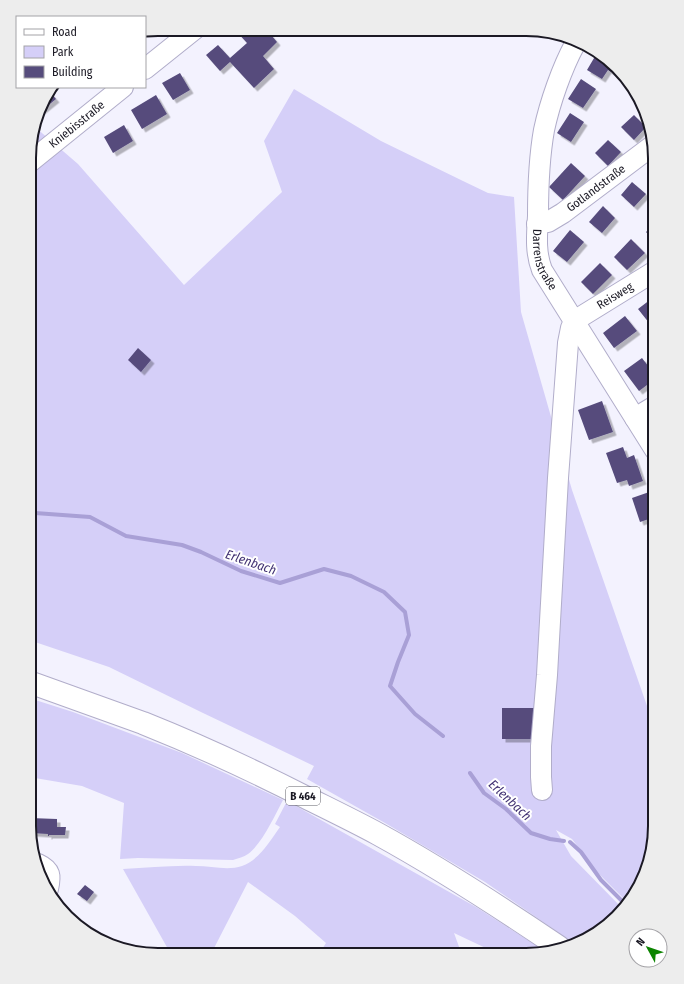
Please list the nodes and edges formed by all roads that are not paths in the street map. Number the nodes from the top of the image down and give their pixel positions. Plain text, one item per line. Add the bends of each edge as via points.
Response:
1 (186, 36) edge
2 (574, 46) edge
3 (146, 68) edge
4 (122, 88) edge
5 (648, 149) edge
6 (36, 157) edge
7 (537, 224) junction
8 (648, 274) edge
9 (574, 321) junction
10 (648, 410) edge
11 (634, 418) junction
12 (648, 439) edge
13 (36, 685) edge
14 (542, 790) dead end
15 (555, 944) edge

1 - 3 street
2 - 7 street, Darrenstraße via 560,78 545,129
4 - 6 street, Kniebisstraße
5 - 7 street, Gotlandstraße via 564,213 548,222
7 - 9 street, Darrenstraße via 536,248 539,263
8 - 9 street, Reisweg
9 - 11 street, Darrenstraße
9 - 14 street via 568,343 559,470 541,746
10 - 11 street
11 - 12 street, Darrenstraße
13 - 15 main road, B 464 via 144,724 259,774 378,834

